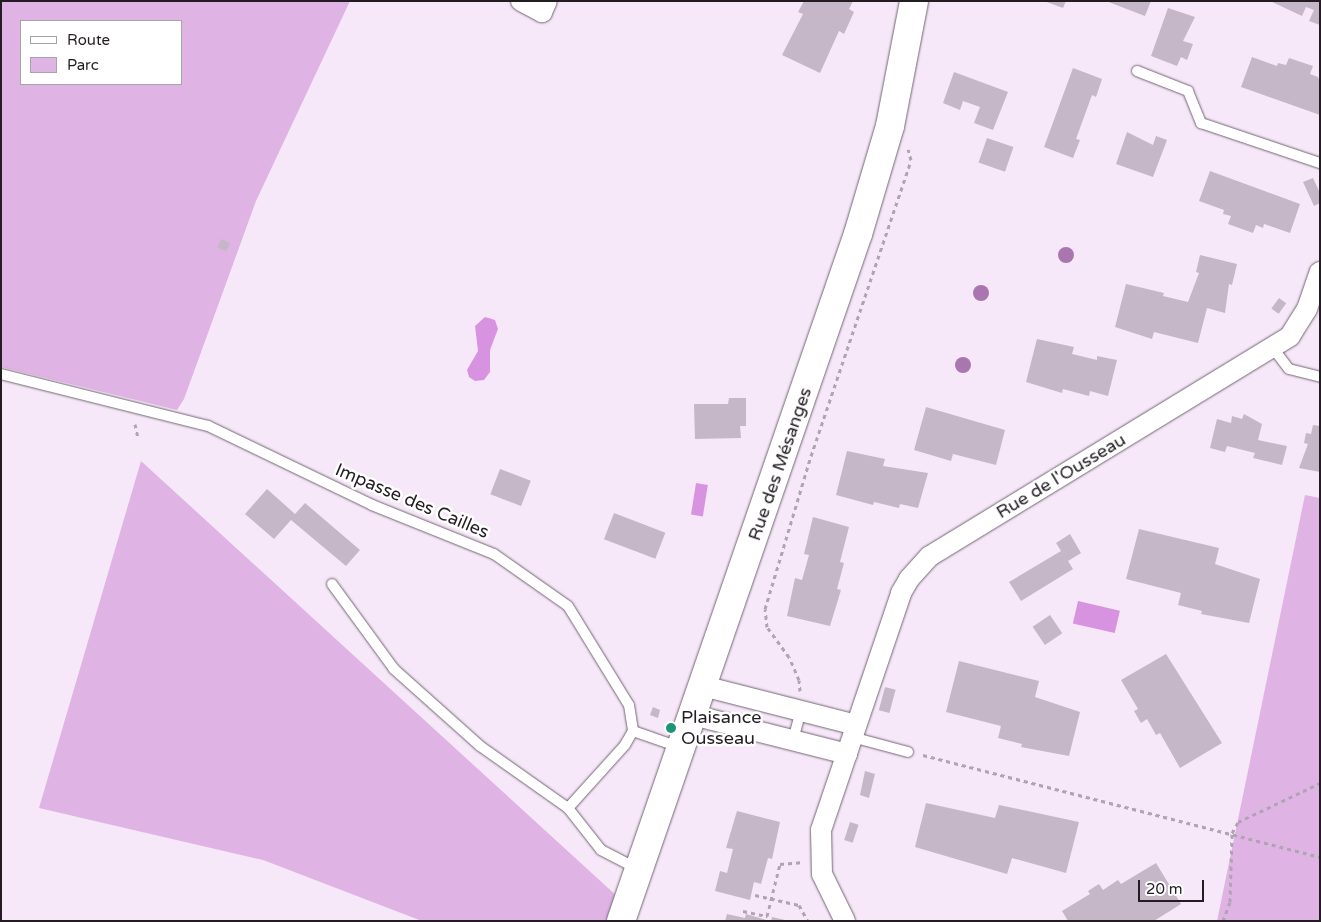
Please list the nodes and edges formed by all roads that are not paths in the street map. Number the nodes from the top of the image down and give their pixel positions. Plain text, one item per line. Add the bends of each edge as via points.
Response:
1 (521, 1) edge
2 (547, 1) edge
3 (914, 1) edge
4 (1138, 71) dead end
5 (1320, 163) edge
6 (1320, 272) edge
7 (1273, 348) junction
8 (1, 374) edge
9 (1320, 377) edge
10 (332, 584) dead end
11 (703, 686) junction
12 (801, 711) junction
13 (693, 715) junction
14 (633, 731) junction
15 (852, 739) junction
16 (793, 740) junction
17 (681, 747) junction
18 (908, 752) road end
19 (568, 808) junction
20 (638, 870) junction
21 (621, 921) edge
22 (845, 921) edge

1 - 2 street via 542,12
3 - 11 main road, Rue des Mésanges via 890,126 858,234
4 - 5 lane via 1188,91 1201,123
6 - 7 street, Rue de l'Ousseau via 1299,326
7 - 9 lane via 1289,369
7 - 15 street, Rue de l'Ousseau via 918,566 901,593
8 - 14 lane, Impasse des Cailles via 208,426 372,505 494,554 568,606 629,705
10 - 19 lane via 394,669 480,746
11 - 12 street
11 - 13 main road, Rue des Mésanges
12 - 15 street
12 - 16 lane
13 - 16 street
13 - 17 main road, Rue des Mésanges
14 - 17 lane
14 - 19 lane via 625,745
15 - 16 street
15 - 18 lane
15 - 22 street, Rue de l'Ousseau via 821,830 819,847 822,874
17 - 20 main road, Rue des Mésanges
19 - 20 lane via 601,850
20 - 21 main road, Rue des Mésanges

